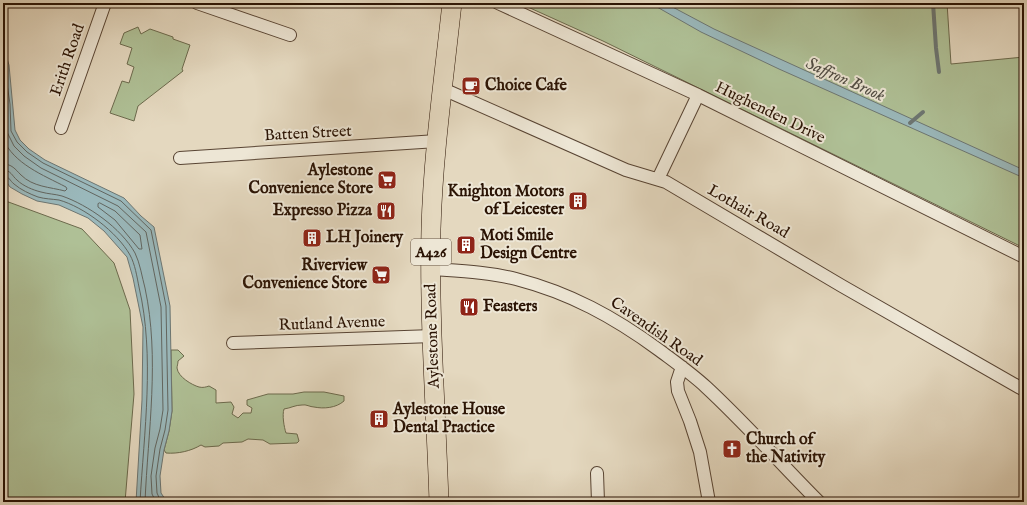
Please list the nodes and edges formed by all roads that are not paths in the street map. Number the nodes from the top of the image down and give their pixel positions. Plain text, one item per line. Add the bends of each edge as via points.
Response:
1 (105, 3) edge
2 (197, 3) edge
3 (452, 3) edge
4 (498, 3) edge
5 (290, 35) dead end
6 (443, 89) junction
7 (698, 95) junction
8 (61, 128) dead end
9 (437, 141) junction
10 (180, 158) dead end
11 (658, 179) junction
12 (1024, 257) edge
13 (431, 269) junction
14 (433, 336) junction
15 (233, 343) dead end
16 (682, 367) junction
17 (1024, 390) edge
18 (597, 473) dead end
19 (440, 502) edge
20 (598, 502) edge
21 (709, 502) edge
22 (819, 502) edge

1 - 8 street, Erith Road
2 - 5 street
3 - 6 main road, Aylestone Road / A426
4 - 7 street, Hughenden Drive
6 - 9 main road, Aylestone Road / A426
6 - 11 street, Lothair Road via 626,170
7 - 11 street
7 - 12 street, Hughenden Drive
9 - 10 street, Batten Street
9 - 13 main road, Aylestone Road / A426
11 - 17 street, Lothair Road
13 - 14 main road, Aylestone Road / A426
13 - 16 street, Cavendish Road via 516,279 581,302 612,318
14 - 15 street, Rutland Avenue
14 - 19 main road, Aylestone Road / A426
16 - 21 street via 677,382 678,391 700,452
16 - 22 street, Cavendish Road via 733,413
18 - 20 street

